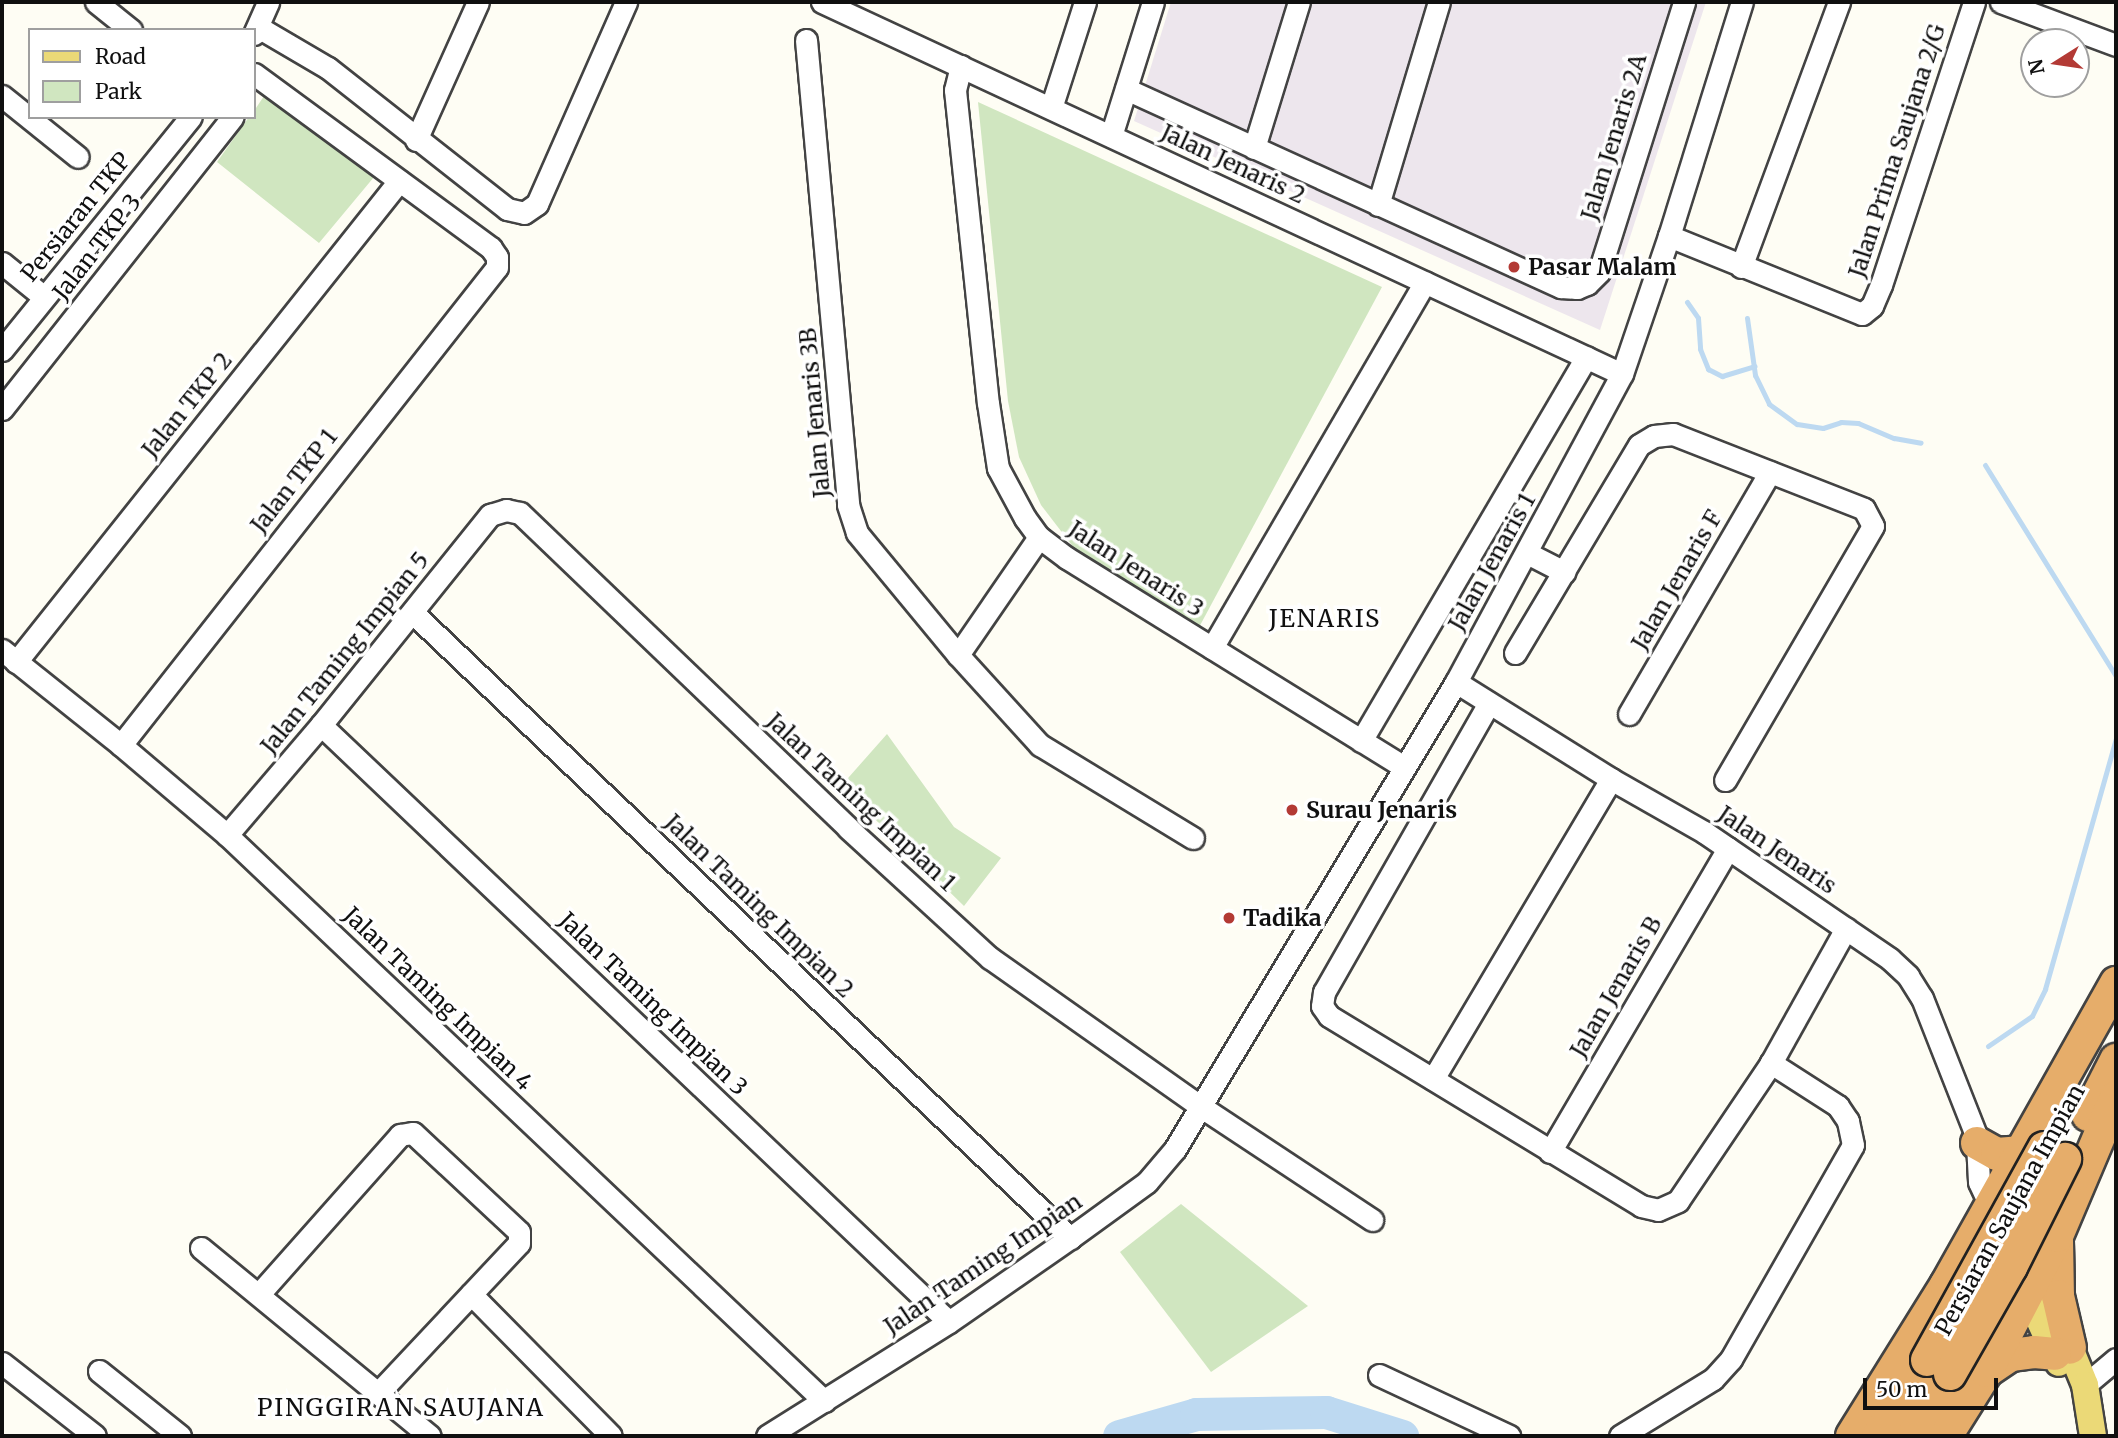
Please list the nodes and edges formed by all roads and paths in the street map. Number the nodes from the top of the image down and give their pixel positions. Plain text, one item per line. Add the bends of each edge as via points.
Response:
1 (96, 2) edge
2 (268, 2) edge
3 (478, 2) edge
4 (626, 2) edge
5 (822, 2) edge
6 (1085, 2) edge
7 (1153, 2) edge
8 (1299, 2) edge
9 (1439, 2) edge
10 (1684, 2) edge
11 (1742, 2) edge
12 (1839, 2) edge
13 (1974, 2) edge
14 (2001, 2) edge
15 (128, 28) edge
16 (256, 31) edge
17 (806, 40) dead end
18 (2116, 45) edge
19 (961, 66) junction
20 (257, 82) edge
21 (1126, 89) junction
22 (2, 96) edge
23 (1051, 108) junction
24 (28, 117) edge
25 (31, 119) edge
26 (189, 119) edge
27 (231, 119) edge
28 (1111, 136) junction
29 (416, 140) junction
30 (1254, 148) junction
31 (78, 157) dead end
32 (400, 181) junction
33 (1378, 205) junction
34 (1669, 236) junction
35 (2, 263) edge
36 (1741, 267) junction
37 (1425, 282) junction
38 (44, 297) junction
39 (2, 350) edge
40 (1586, 357) junction
41 (1622, 374) junction
42 (2, 409) edge
43 (1770, 472) junction
44 (506, 510) joint
45 (1039, 537) junction
46 (1527, 553) junction
47 (1564, 572) junction
48 (413, 613) junction
49 (1212, 648) junction
50 (1515, 653) dead end
51 (958, 655) junction
52 (9, 656) edge
53 (1456, 682) junction
54 (1489, 703) junction
55 (1629, 714) dead end
56 (321, 724) junction
57 (1361, 741) junction
58 (121, 745) junction
59 (1404, 768) junction
60 (1611, 779) junction
61 (1725, 779) dead end
62 (227, 835) junction
63 (1193, 838) dead end
64 (1728, 848) junction
65 (1846, 928) junction
66 (2116, 983) edge
67 (2116, 1017) edge
68 (2116, 1060) edge
69 (1771, 1063) junction
70 (1433, 1079) junction
71 (2116, 1097) edge
72 (1203, 1108) junction
73 (1977, 1143) junction
74 (1550, 1152) junction
75 (2043, 1153) junction
76 (1995, 1196) junction
77 (1372, 1220) dead end
78 (2057, 1236) junction
79 (1070, 1238) junction
80 (201, 1248) dead end
81 (2033, 1283) junction
82 (259, 1294) junction
83 (471, 1294) junction
84 (949, 1322) junction
85 (2062, 1351) junction
86 (2116, 1359) edge
87 (2, 1363) edge
88 (1939, 1367) junction
89 (99, 1371) dead end
90 (1987, 1371) junction
91 (1379, 1375) dead end
92 (2085, 1385) junction
93 (379, 1392) junction
94 (824, 1401) junction
95 (2092, 1430) edge
96 (95, 1436) edge
97 (180, 1436) edge
98 (430, 1436) edge
99 (611, 1436) edge
100 (767, 1436) edge
101 (1510, 1436) edge
102 (1620, 1436) edge
103 (1852, 1436) edge
104 (1878, 1436) edge
105 (1913, 1436) edge
106 (1947, 1436) edge

1 - 15 street
2 - 16 street
3 - 29 street
4 - 29 street via 537,204 524,213 507,209
5 - 19 street, Jalan Jenaris 2
6 - 23 street
7 - 21 street
8 - 30 street
9 - 33 street
10 - 33 street, Jalan Jenaris 2A via 1599,272 1587,284 1562,286
11 - 34 street, Jalan Jenaris 1
12 - 36 street
13 - 36 street, Jalan Prima Saujana 2/G via 1872,306 1862,314 1851,312
14 - 18 street
16 - 29 street via 328,68
17 - 51 street, Jalan Jenaris 3B via 848,505 857,533
19 - 23 street, Jalan Jenaris 2
19 - 45 street, Jalan Jenaris 3 via 955,90 998,468
20 - 32 street
21 - 28 street
21 - 30 street
22 - 24 street
23 - 28 street, Jalan Jenaris 2
25 - 31 street
26 - 38 street, Persiaran TKP
27 - 42 street, Jalan TKP 3
28 - 37 street, Jalan Jenaris 2
30 - 33 street
32 - 52 street, Jalan TKP 2
32 - 58 street, Jalan TKP 1 via 491,248 497,267
34 - 36 street, Jalan Prima Saujana 2/G
34 - 41 street, Jalan Jenaris 1
35 - 38 street
37 - 40 street, Jalan Jenaris 2
37 - 49 street
38 - 39 street, Persiaran TKP
40 - 41 street, Jalan Jenaris 2
40 - 57 street
41 - 46 street, Jalan Jenaris 1
43 - 47 street via 1674,435 1654,436 1639,445
43 - 55 street, Jalan Jenaris F
43 - 61 street via 1864,509 1873,526
44 - 48 street, Jalan Taming Impian 5 via 490,516
44 - 72 street, Jalan Taming Impian 1 via 520,513 990,958
45 - 49 street, Jalan Jenaris 3
45 - 51 street
46 - 47 street
46 - 53 street, Jalan Jenaris 1
47 - 50 street
48 - 56 street, Jalan Taming Impian 5
48 - 79 street, Jalan Taming Impian 2
49 - 57 street, Jalan Jenaris 3
51 - 63 street, Jalan Jenaris 3B via 1040,745
52 - 58 street, Jalan Taming Impian 4
53 - 54 street, Jalan Jenaris
53 - 59 street, Jalan Jenaris 1
54 - 60 street, Jalan Jenaris
54 - 70 street via 1324,992 1322,1006 1329,1016
56 - 62 street, Jalan Taming Impian 5
56 - 84 street, Jalan Taming Impian 3
57 - 59 street, Jalan Jenaris 3
58 - 62 street, Jalan Taming Impian 4
59 - 72 street, Jalan Jenaris 1
60 - 64 street, Jalan Jenaris
60 - 70 street
62 - 94 street, Jalan Taming Impian 4
64 - 65 street, Jalan Jenaris
64 - 74 street, Jalan Jenaris B
65 - 69 street
65 - 73 street, Jalan Jenaris via 1908,976 1922,999
66 - 75 highway
67 - 75 highway, Persiaran Saujana Impian
68 - 75 highway, Persiaran Saujana Impian
69 - 74 street via 1678,1201 1658,1210 1641,1206
69 - 102 street via 1838,1106 1848,1121 1853,1145 1731,1359 1713,1379
70 - 74 street
71 - 78 highway
72 - 77 street, Jalan Taming Impian 1
72 - 79 street, Jalan Taming Impian via 1147,1182
73 - 75 highway via 1997,1154
73 - 76 street, Jalan Jenaris
75 - 76 highway
75 - 88 highway, Persiaran Saujana Impian, bridge
76 - 81 main road
76 - 103 highway
78 - 81 highway
78 - 85 highway
79 - 84 street, Jalan Taming Impian
80 - 82 street
81 - 85 main road
81 - 90 highway
82 - 83 street via 400,1135 413,1133 519,1232 519,1243
82 - 93 street
83 - 93 street
83 - 99 street
84 - 94 street, Jalan Taming Impian
85 - 90 highway via 2022,1352
85 - 92 main road
85 - 95 main road via 2071,1392
86 - 92 street
87 - 96 street
88 - 104 highway, Persiaran Saujana Impian
88 - 105 highway, Persiaran Saujana Impian
89 - 97 street
90 - 106 highway
91 - 101 street
92 - 95 main road
93 - 98 street
94 - 100 street, Jalan Taming Impian

